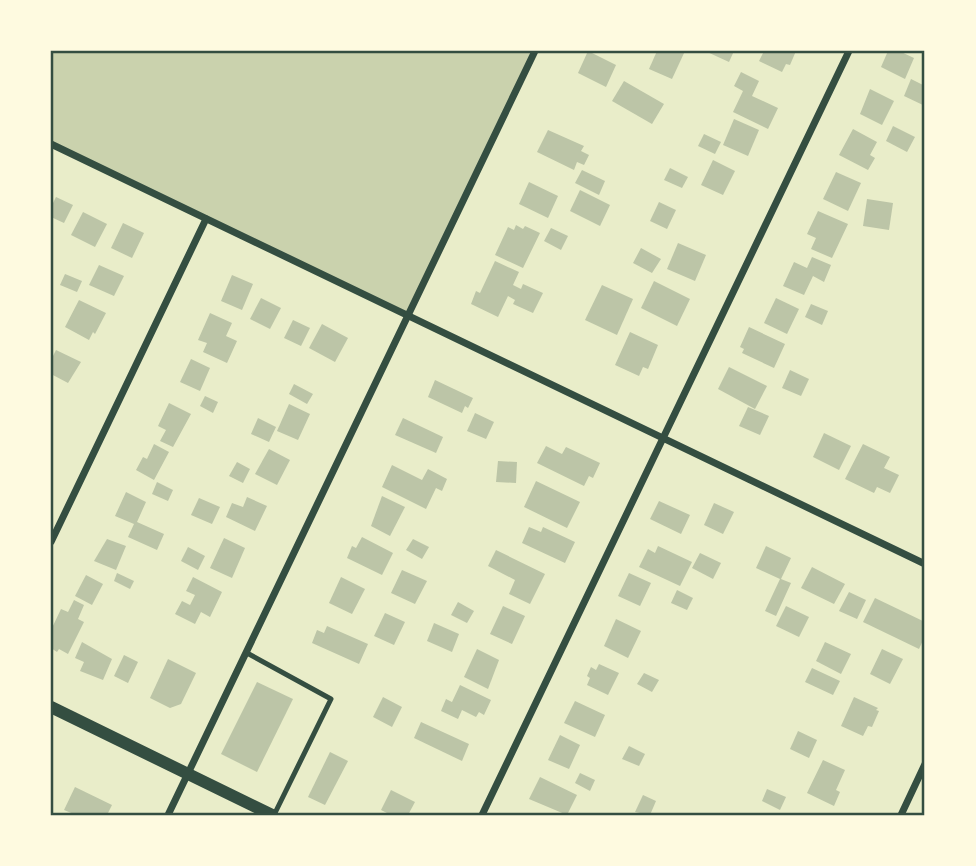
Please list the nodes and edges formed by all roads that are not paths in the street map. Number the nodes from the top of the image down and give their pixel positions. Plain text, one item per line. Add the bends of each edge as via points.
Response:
1 (535, 51) edge
2 (849, 51) edge
3 (51, 144) edge
4 (206, 219) junction
5 (407, 316) junction
6 (663, 438) junction
7 (51, 542) edge
8 (925, 564) edge
9 (247, 653) junction
10 (51, 708) edge
11 (925, 764) edge
12 (187, 773) junction
13 (168, 815) edge
14 (273, 815) edge
15 (481, 815) edge
16 (901, 815) edge

1 - 5 street
2 - 6 street
3 - 4 street
4 - 5 street
4 - 7 street
5 - 6 street
5 - 9 street
6 - 8 street
6 - 15 street
9 - 12 street
9 - 14 lane via 331,699
10 - 12 street
11 - 16 street
12 - 13 street
12 - 14 street

